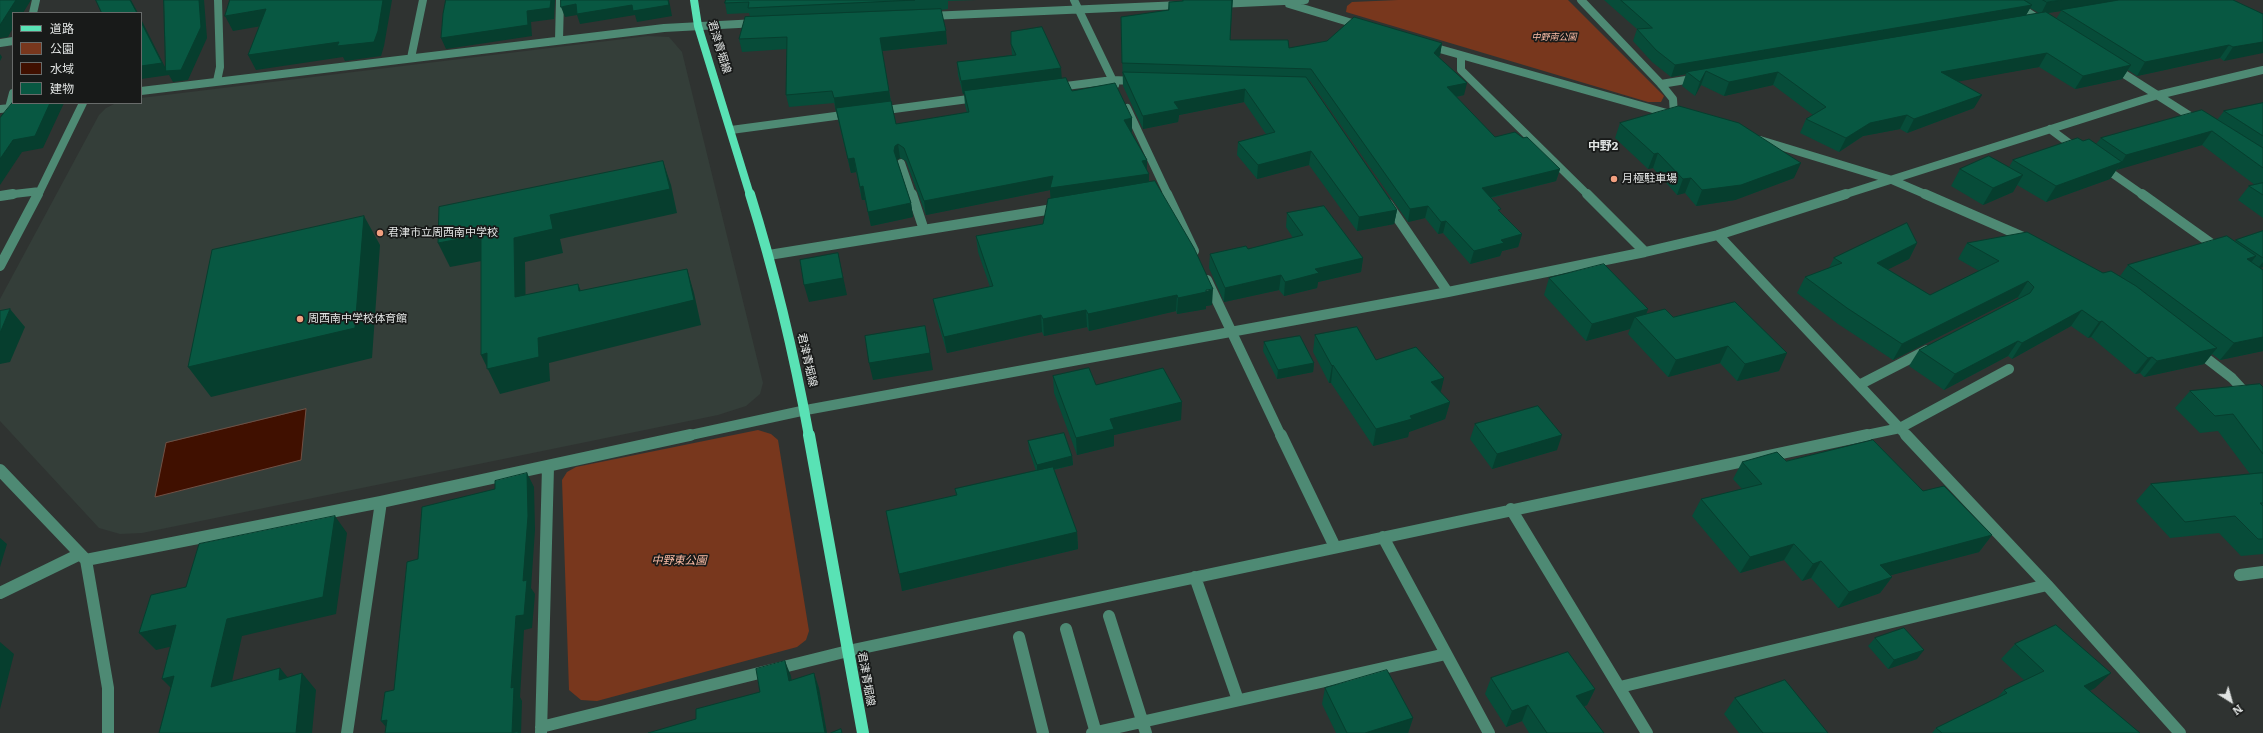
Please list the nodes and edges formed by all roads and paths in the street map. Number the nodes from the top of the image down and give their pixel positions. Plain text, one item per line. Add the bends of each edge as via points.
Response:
1 (46, 0) edge
2 (218, 0) edge
3 (423, 0) edge
4 (560, 0) edge
5 (694, 0) edge
6 (1074, 0) edge
7 (1305, 0) edge
8 (1581, 0) edge
9 (2009, 0) edge
10 (35, 1) edge
11 (1281, 1) junction
12 (1211, 4) edge
13 (1188, 5) edge
14 (1078, 9) junction
15 (32, 12) edge
16 (920, 16) edge
17 (2043, 19) junction
18 (769, 22) edge
19 (2024, 22) edge
20 (698, 26) junction
21 (1371, 28) edge
22 (2053, 28) edge
23 (558, 40) junction
24 (12, 41) edge
25 (0, 43) edge
26 (1424, 44) edge
27 (1461, 56) junction
28 (411, 58) junction
29 (2105, 62) edge
30 (2263, 70) edge
31 (1707, 76) edge
32 (1113, 80) junction
33 (217, 81) junction
34 (1144, 81) edge
35 (1660, 84) junction
36 (1051, 88) edge
37 (142, 91) edge
38 (2158, 95) junction
39 (988, 96) edge
40 (12, 97) edge
41 (82, 104) edge
42 (31, 106) edge
43 (9, 108) junction
44 (0, 109) edge
45 (871, 112) edge
46 (855, 114) edge
47 (2204, 125) edge
48 (2050, 129) junction
49 (730, 130) junction
50 (1749, 137) edge
51 (2082, 152) edge
52 (2095, 161) edge
53 (901, 163) dead end
54 (1892, 180) junction
55 (40, 191) junction
56 (1382, 195) edge
57 (0, 196) edge
58 (1065, 207) edge
59 (924, 230) junction
60 (1718, 235) junction
61 (2039, 244) edge
62 (1645, 252) junction
63 (2224, 253) edge
64 (769, 255) junction
65 (0, 266) edge
66 (1448, 292) junction
67 (1230, 331) junction
68 (2190, 345) edge
69 (1935, 346) edge
70 (2009, 369) dead end
71 (1859, 385) junction
72 (806, 410) junction
73 (2263, 412) edge
74 (1900, 428) junction
75 (548, 467) junction
76 (0, 470) edge
77 (381, 502) junction
78 (1510, 509) junction
79 (1383, 537) junction
80 (1336, 547) junction
81 (83, 557) junction
82 (2263, 572) edge
83 (2240, 576) dead end
84 (1195, 577) junction
85 (2047, 585) junction
86 (0, 592) edge
87 (1108, 616) dead end
88 (1066, 629) dead end
89 (1020, 637) dead end
90 (848, 651) junction
91 (1446, 654) junction
92 (1620, 687) junction
93 (1238, 700) junction
94 (1144, 727) edge
95 (541, 730) edge
96 (1643, 732) edge
97 (108, 733) edge
98 (347, 733) edge
99 (863, 733) edge
100 (1043, 733) edge
101 (1094, 733) edge
102 (1489, 733) edge
103 (2180, 733) edge

1 - 10 street
2 - 33 street via 220,66
3 - 28 street
4 - 23 street
5 - 20 main road, 君津青堀線
6 - 14 street
7 - 11 street
8 - 35 street
9 - 17 street
10 - 15 street
11 - 12 street
11 - 21 street
13 - 14 street
14 - 16 street
14 - 32 street
17 - 19 street
17 - 22 street
18 - 20 street
20 - 23 street
20 - 49 main road, 君津青堀線
23 - 28 street
24 - 25 street
26 - 27 street
27 - 35 street via 1678,116 1673,99
27 - 62 street via 1461,70
28 - 33 street
29 - 38 street
30 - 38 street
31 - 35 street
32 - 34 street
32 - 36 street
32 - 67 street
33 - 37 street
38 - 47 street
38 - 48 street
39 - 45 street
40 - 43 street
41 - 55 street
42 - 43 street
43 - 44 street
46 - 49 street
48 - 51 street
48 - 54 street
49 - 64 main road, 君津青堀線
50 - 54 street
52 - 63 street
53 - 59 street
54 - 60 street
54 - 61 street
55 - 57 street
55 - 65 street
56 - 66 street
58 - 59 street
59 - 64 street
60 - 62 street
60 - 71 street
62 - 66 street
64 - 72 main road, 君津青堀線
66 - 67 street
67 - 72 street
67 - 80 street
68 - 73 street via 2232,378
69 - 71 street
70 - 74 street
71 - 74 street
72 - 75 street
72 - 90 main road, 君津青堀線
74 - 78 street
74 - 85 street
75 - 77 street
75 - 95 street
76 - 81 street
77 - 81 street
77 - 98 street
78 - 79 street
78 - 92 street
79 - 80 street
79 - 91 street
80 - 84 street
81 - 86 street
81 - 97 street via 108,688
82 - 83 street
84 - 90 street
84 - 93 street
85 - 92 street
85 - 103 street
87 - 94 street
88 - 101 street
89 - 100 street
90 - 95 street
90 - 99 main road, 君津青堀線
91 - 93 street
91 - 102 street
92 - 96 street
93 - 94 street
94 - 101 street

